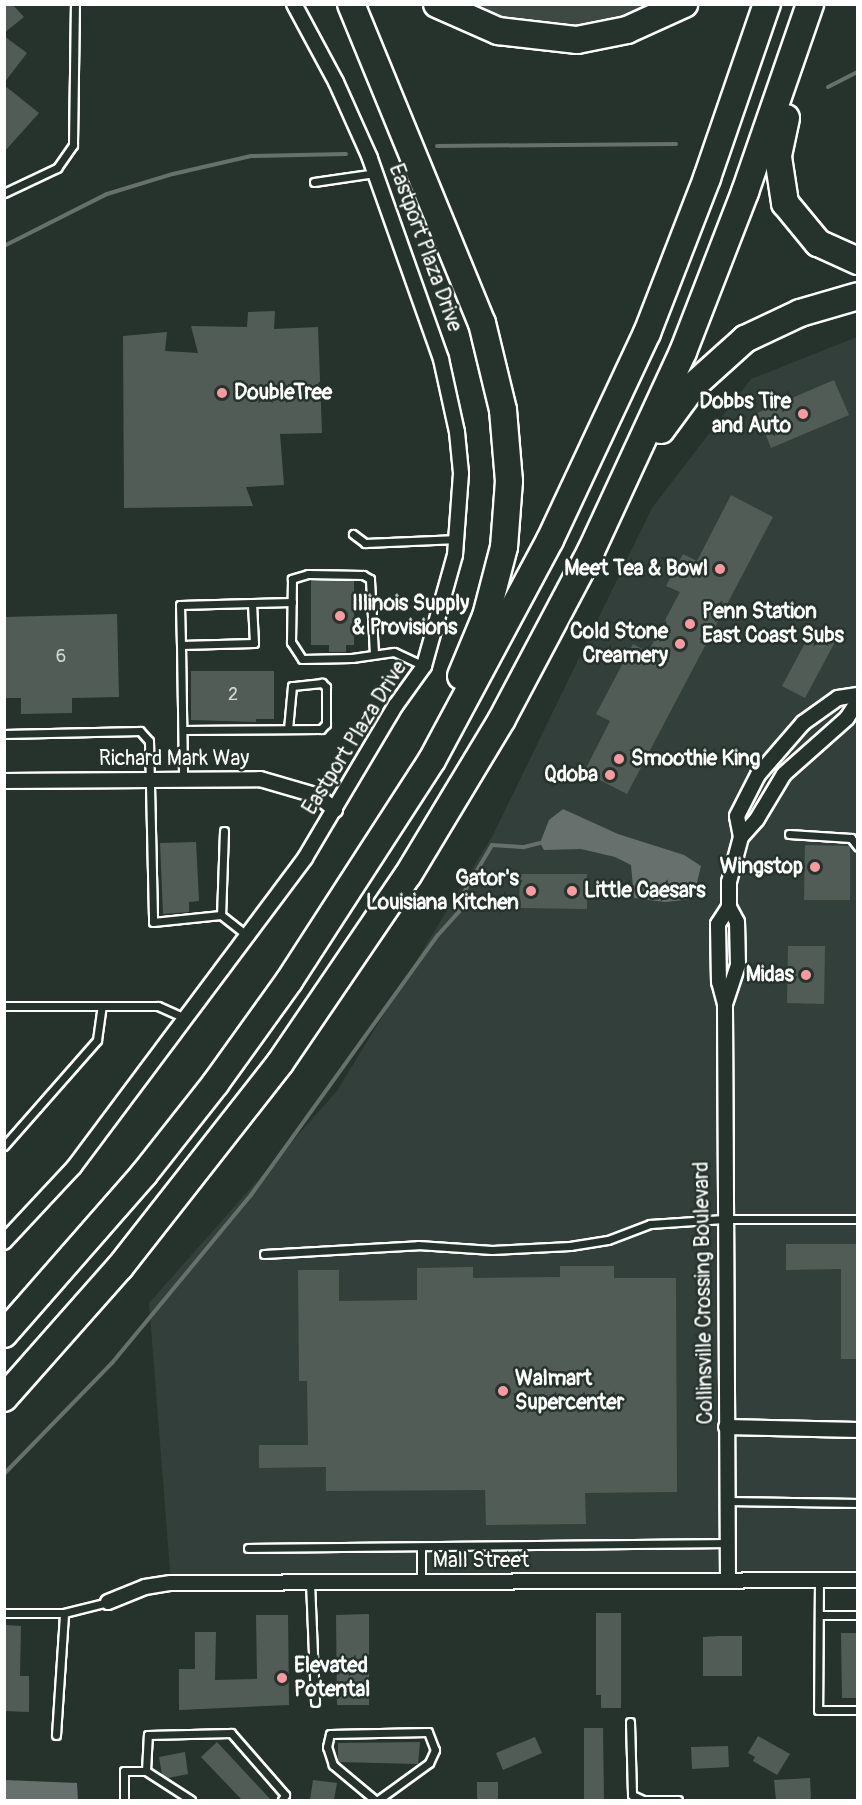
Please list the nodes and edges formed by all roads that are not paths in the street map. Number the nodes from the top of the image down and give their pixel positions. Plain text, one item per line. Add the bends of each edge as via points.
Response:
1 (75, 4) edge
2 (294, 4) edge
3 (351, 4) edge
4 (437, 4) edge
5 (684, 4) edge
6 (767, 4) edge
7 (810, 4) edge
8 (785, 81) junction
9 (376, 173) junction
10 (314, 182) dead end
11 (4, 193) edge
12 (858, 261) edge
13 (858, 296) edge
14 (636, 456) junction
15 (353, 534) dead end
16 (458, 539) junction
17 (292, 602) junction
18 (252, 603) junction
19 (181, 645) junction
20 (374, 654) junction
21 (424, 666) junction
22 (858, 695) edge
23 (858, 701) edge
24 (288, 729) junction
25 (183, 730) junction
26 (4, 734) edge
27 (432, 759) junction
28 (183, 778) junction
29 (151, 779) junction
30 (4, 781) edge
31 (335, 810) junction
32 (224, 831) dead end
33 (789, 834) dead end
34 (741, 837) junction
35 (858, 847) edge
36 (729, 907) junction
37 (221, 915) junction
38 (249, 937) junction
39 (725, 1005) junction
40 (4, 1006) edge
41 (102, 1006) junction
42 (187, 1019) junction
43 (4, 1146) edge
44 (724, 1219) junction
45 (858, 1219) edge
46 (4, 1242) edge
47 (264, 1254) dead end
48 (4, 1334) edge
49 (4, 1398) edge
50 (726, 1427) junction
51 (858, 1430) edge
52 (727, 1501) junction
53 (858, 1503) edge
54 (727, 1542) junction
55 (248, 1548) dead end
56 (422, 1548) junction
57 (819, 1580) junction
58 (858, 1580) edge
59 (728, 1581) junction
60 (310, 1582) junction
61 (421, 1582) junction
62 (108, 1602) joint
63 (4, 1613) edge
64 (64, 1613) junction
65 (820, 1615) junction
66 (858, 1615) edge
67 (315, 1702) dead end
68 (858, 1710) edge
69 (630, 1722) dead end
70 (56, 1735) dead end
71 (146, 1771) junction
72 (124, 1800) edge
73 (191, 1800) edge
74 (282, 1800) edge
75 (377, 1800) edge
76 (678, 1800) edge

1 - 11 lane via 73,145 57,168
2 - 9 street, Eastport Plaza Drive via 336,82
3 - 27 highway via 482,323 498,379 507,442 507,513 499,573 470,658 438,724
4 - 5 highway via 498,31 577,40 627,30
6 - 27 highway via 707,178 647,333 550,540
7 - 8 highway
8 - 12 highway via 787,108 778,157 785,203 818,243
8 - 14 highway via 683,352
9 - 10 lane
9 - 16 street, Eastport Plaza Drive via 423,301 448,385 461,473
13 - 14 highway via 800,313 745,339 694,385 660,433
14 - 49 highway via 502,719 346,968 213,1152 120,1267
15 - 16 lane via 365,543
16 - 21 street, Eastport Plaza Drive
17 - 18 lane
17 - 20 lane via 291,642 302,659
17 - 20 lane via 292,579 298,575 363,575 372,586
18 - 19 lane via 180,605
18 - 19 lane via 254,643
19 - 25 lane
20 - 21 lane via 393,652
21 - 31 street, Eastport Plaza Drive via 396,705
22 - 34 street, Collinsville Crossing Boulevard via 838,698 780,745 758,775 737,816
23 - 34 street, Collinsville Crossing Boulevard via 847,718 784,774 757,819
24 - 24 lane via 321,729 326,724 326,687 322,683 292,686
24 - 25 lane
25 - 28 lane
26 - 29 lane via 140,731 149,741
27 - 48 highway via 290,981 215,1084 144,1174
28 - 29 street, Richard Mark Way
28 - 31 street, Richard Mark Way via 260,779 286,784 318,796
29 - 30 street, Richard Mark Way
29 - 37 lane via 153,922
31 - 38 street, Eastport Plaza Drive
32 - 37 lane
33 - 35 lane via 851,838
34 - 36 street, Collinsville Crossing Boulevard via 729,882
36 - 39 street, Collinsville Crossing Boulevard via 718,924 716,944
36 - 39 street, Collinsville Crossing Boulevard via 737,922 738,965
37 - 38 lane
38 - 42 street, Eastport Plaza Drive
39 - 44 street, Collinsville Crossing Boulevard
40 - 41 lane
41 - 42 lane via 158,1006
41 - 43 lane via 97,1040
42 - 46 street, Eastport Plaza Drive via 74,1167
44 - 45 lane
44 - 47 lane via 650,1224 608,1240 570,1246 492,1250 418,1245
44 - 50 street, Collinsville Crossing Boulevard
50 - 51 street
50 - 52 street, Collinsville Crossing Boulevard
52 - 53 lane
52 - 54 street, Collinsville Crossing Boulevard
54 - 56 lane
54 - 59 street, Collinsville Crossing Boulevard
55 - 56 lane
56 - 61 lane
57 - 58 street, Mall Street
57 - 59 street, Mall Street
57 - 65 lane
59 - 61 street, Mall Street
60 - 61 street, Mall Street
60 - 62 street, Mall Street via 171,1582 145,1587
60 - 67 lane
62 - 64 lane
63 - 64 lane
64 - 70 lane
65 - 66 lane
65 - 68 lane via 818,1710
69 - 76 lane via 632,1795 643,1800
71 - 72 lane via 124,1771
71 - 73 lane
71 - 74 lane via 148,1735 231,1733 285,1795
75 - 75 lane via 429,1763 435,1750 430,1734 383,1730 330,1734 327,1747 333,1765

